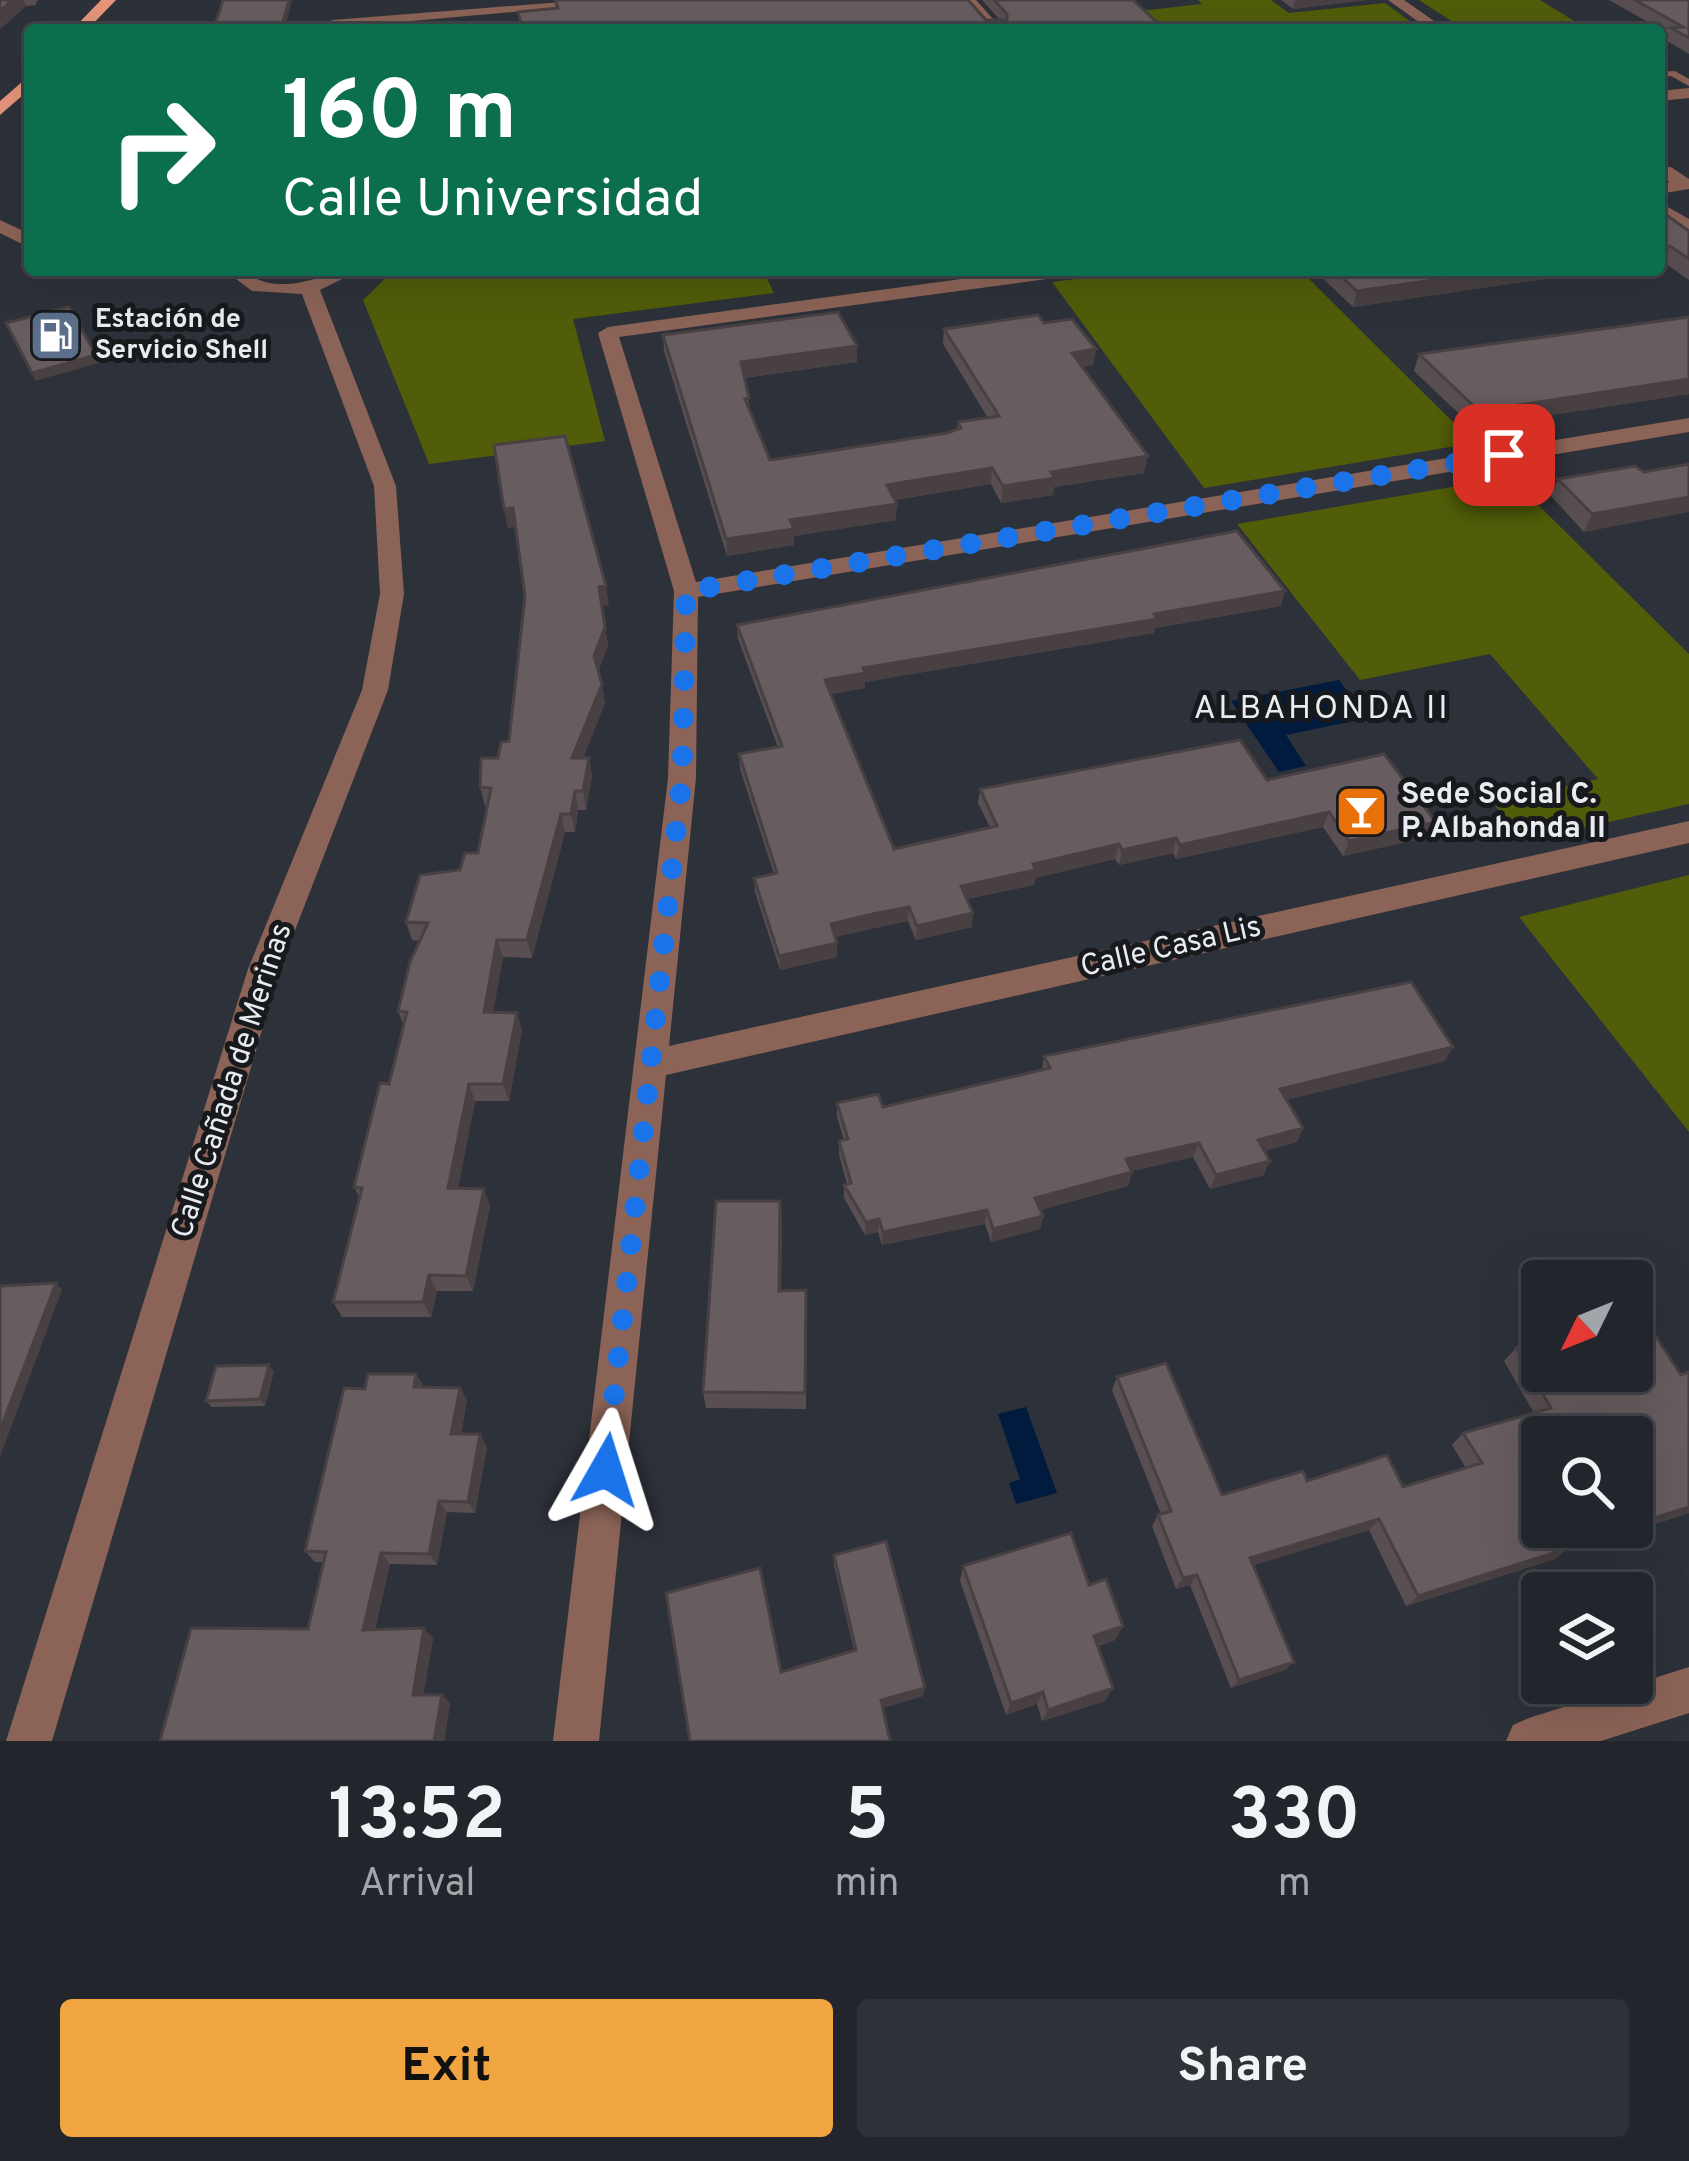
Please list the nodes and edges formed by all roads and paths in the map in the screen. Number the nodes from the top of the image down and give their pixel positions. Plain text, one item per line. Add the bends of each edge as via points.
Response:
1 (109, 0) edge
2 (643, 0) edge
3 (968, 0) edge
4 (1395, 0) edge
5 (486, 15) edge
6 (86, 24) edge
7 (370, 24) edge
8 (990, 24) edge
9 (1431, 24) edge
10 (24, 86) edge
11 (0, 110) edge
12 (24, 254) edge
13 (7, 255) dead end
14 (238, 276) edge
15 (337, 276) edge
16 (1025, 276) edge
17 (309, 287) junction
18 (1689, 425) edge
19 (686, 591) junction
20 (1689, 832) edge
21 (652, 1064) junction
22 (1689, 1690) edge
23 (29, 1741) edge
24 (576, 1741) edge
25 (1529, 1741) edge

1 - 6 main road
2 - 5 street
3 - 8 street
4 - 9 street
5 - 7 street
10 - 11 main road
12 - 13 street
14 - 17 street via 263,288
15 - 17 street
16 - 19 street via 608,333
17 - 23 street, Calle Cañada de Merinas via 385,486 392,594 375,690 264,969
18 - 19 street
19 - 21 street via 682,778
20 - 21 street, Calle Casa Lis
21 - 24 street
22 - 25 street

